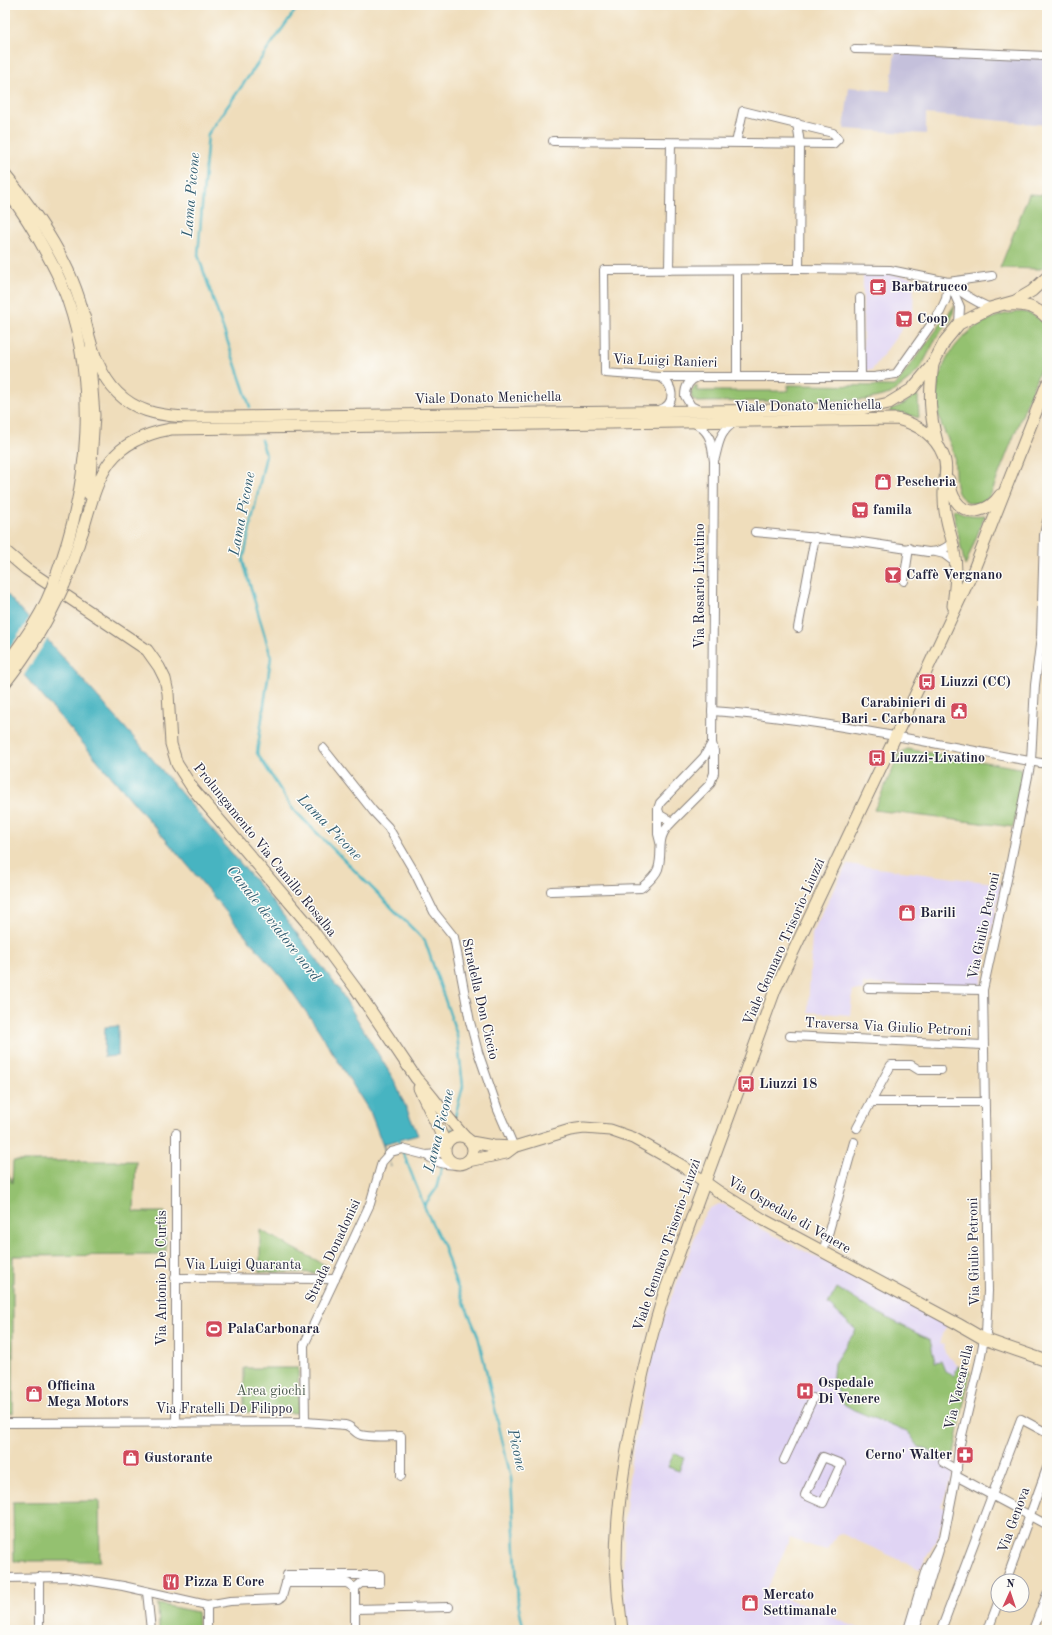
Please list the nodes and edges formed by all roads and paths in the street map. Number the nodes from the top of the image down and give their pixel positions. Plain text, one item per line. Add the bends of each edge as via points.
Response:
1 (855, 50) dead end
2 (1047, 56) edge
3 (797, 123) junction
4 (553, 141) dead end
5 (670, 143) junction
6 (736, 143) junction
7 (800, 144) junction
8 (5, 175) edge
9 (6, 189) edge
10 (35, 213) junction
11 (799, 269) junction
12 (668, 270) junction
13 (737, 270) junction
14 (992, 276) dead end
15 (1047, 277) edge
16 (948, 282) junction
17 (860, 298) dead end
18 (994, 306) junction
19 (84, 316) junction
20 (1047, 318) edge
21 (959, 324) junction
22 (934, 364) junction
23 (701, 376) junction
24 (737, 376) junction
25 (660, 377) junction
26 (861, 377) junction
27 (1047, 379) edge
28 (1045, 388) edge
29 (702, 410) junction
30 (656, 411) junction
31 (423, 419) junction
32 (694, 422) junction
33 (736, 422) junction
34 (937, 444) junction
35 (714, 461) junction
36 (946, 467) junction
37 (1008, 483) junction
38 (1047, 521) edge
39 (755, 532) dead end
40 (82, 533) junction
41 (815, 537) junction
42 (953, 542) junction
43 (909, 548) junction
44 (5, 551) edge
45 (936, 552) junction
46 (956, 563) junction
47 (904, 581) dead end
48 (57, 584) junction
49 (951, 616) junction
50 (798, 628) dead end
51 (5, 666) edge
52 (5, 683) edge
53 (712, 711) junction
54 (895, 736) junction
55 (712, 743) junction
56 (323, 748) dead end
57 (1031, 761) junction
58 (1047, 764) edge
59 (658, 809) junction
60 (672, 822) junction
61 (660, 842) junction
62 (551, 891) dead end
63 (868, 988) dead end
64 (983, 990) junction
65 (790, 1036) dead end
66 (983, 1045) junction
67 (941, 1070) dead end
68 (416, 1078) junction
69 (871, 1102) junction
70 (984, 1102) junction
71 (857, 1128) dead end
72 (176, 1134) dead end
73 (467, 1139) junction
74 (854, 1142) dead end
75 (446, 1146) junction
76 (514, 1147) junction
77 (426, 1155) junction
78 (462, 1162) junction
79 (706, 1183) junction
80 (823, 1252) junction
81 (175, 1278) junction
82 (335, 1279) junction
83 (984, 1339) junction
84 (1047, 1361) edge
85 (813, 1398) dead end
86 (305, 1422) junction
87 (5, 1423) edge
88 (176, 1423) junction
89 (1047, 1433) edge
90 (823, 1457) joint
91 (784, 1460) dead end
92 (943, 1462) dead end
93 (1047, 1468) edge
94 (956, 1473) junction
95 (401, 1476) dead end
96 (992, 1496) junction
97 (1029, 1516) junction
98 (1047, 1525) edge
99 (1009, 1573) edge
100 (39, 1577) junction
101 (5, 1578) edge
102 (286, 1583) junction
103 (355, 1588) junction
104 (147, 1592) junction
105 (1047, 1594) edge
106 (207, 1605) junction
107 (1045, 1605) edge
108 (449, 1607) dead end
109 (355, 1608) junction
110 (994, 1613) edge
111 (39, 1630) edge
112 (150, 1630) edge
113 (207, 1630) edge
114 (355, 1630) edge
115 (622, 1630) edge
116 (914, 1630) edge
117 (942, 1630) edge
118 (988, 1630) edge
119 (1033, 1630) edge

1 - 2 street
3 - 6 street via 742,111
3 - 7 street
3 - 7 street via 833,132 838,139 833,144
4 - 5 street
5 - 6 street
5 - 12 street
6 - 7 street
7 - 11 street
8 - 10 main road
9 - 10 main road
9 - 48 main road via 28,220 62,286 78,340 85,383 86,435 83,470 76,511
10 - 19 main road via 66,265
11 - 13 street, Via Luigi Ranieri
11 - 16 street, Via Luigi Ranieri via 890,270
12 - 13 street, Via Luigi Ranieri
12 - 25 street, Via Luigi Ranieri via 604,270 605,373
13 - 24 street
14 - 16 street, Via Luigi Ranieri
15 - 18 main road, Viale Donato Menichella via 1032,291 1015,301
16 - 18 street via 977,303
16 - 21 street via 958,299
16 - 26 street, Via Luigi Ranieri via 946,299 940,312 896,374
17 - 26 street
18 - 20 main road via 1017,305 1033,308
18 - 21 main road, Viale Donato Menichella
19 - 31 main road, Viale Donato Menichella via 98,364 107,381 124,400 144,410 172,417
19 - 40 main road via 94,415 89,496
21 - 22 main road, Viale Donato Menichella via 945,341
22 - 29 main road, Viale Donato Menichella via 912,389 897,399 876,406
22 - 34 main road, Viale Donato Menichella via 929,402
23 - 24 street, Via Luigi Ranieri
23 - 25 street, Via Luigi Ranieri
23 - 29 street via 691,380 685,396 691,406
24 - 26 street, Via Luigi Ranieri
25 - 30 street via 669,384 672,395 667,406
27 - 28 main road, Viale Gennaro Trisorio-Liuzzi
28 - 37 main road, Viale Gennaro Trisorio-Liuzzi
29 - 30 main road, Viale Donato Menichella
30 - 31 main road, Viale Donato Menichella
31 - 32 main road, Viale Donato Menichella
31 - 40 main road, Viale Donato Menichella via 171,429 156,432 137,439 118,452 108,463 98,482
32 - 33 main road, Viale Donato Menichella
32 - 35 street via 708,434
33 - 34 main road, Viale Donato Menichella via 897,419 928,434
33 - 35 street via 727,427 722,434
34 - 36 main road, Viale Donato Menichella via 944,456
35 - 53 street, Via Rosario Livatino
36 - 37 main road via 951,493 956,502 969,511 988,508
36 - 42 main road, Viale Donato Menichella via 946,520
37 - 49 main road, Viale Gennaro Trisorio-Liuzzi via 974,569
38 - 57 street, Via Giulio Petroni via 1044,535 1041,637 1035,685
39 - 41 street
40 - 48 main road via 71,568
41 - 43 street
41 - 50 street
42 - 45 street
42 - 46 main road, Viale Donato Menichella
43 - 45 street
43 - 47 street
44 - 68 main road, Prolungamento Via Camillo Rosalba via 26,569 147,650 165,679 171,744 177,764 193,789 308,924
45 - 46 street via 944,554
46 - 49 main road, Viale Donato Menichella
48 - 51 main road, bridge
48 - 52 main road, bridge via 33,644
49 - 54 main road, Viale Gennaro Trisorio-Liuzzi
53 - 54 street via 753,714
53 - 55 street, Via Rosario Livatino
54 - 57 street
54 - 79 main road, Viale Gennaro Trisorio-Liuzzi via 775,990
55 - 59 street via 704,757 660,803
55 - 60 street, Via Rosario Livatino via 714,773 710,784
56 - 76 street, Stradella Don Ciccio via 388,827 434,912 454,937 478,1052
57 - 58 street
57 - 64 street, Via Giulio Petroni
59 - 60 street via 660,815
59 - 61 street
60 - 61 street, Via Rosario Livatino via 664,831
61 - 62 street, Via Rosario Livatino via 658,869 651,880 641,888
63 - 64 street
64 - 66 street, Via Giulio Petroni
65 - 66 street, Traversa Via Giulio Petroni
66 - 70 street, Via Giulio Petroni
67 - 69 street via 919,1070 911,1065 891,1065
68 - 73 main road, Prolungamento Via Camillo Rosalba
68 - 75 main road, Prolungamento Via Camillo Rosalba
69 - 70 street
69 - 71 street
70 - 83 street, Via Giulio Petroni via 988,1291
72 - 81 street, Via Antonio De Curtis
73 - 75 main road via 453,1137
73 - 76 main road, Via Ospedale di Venere via 493,1146
73 - 78 main road via 473,1152
74 - 80 street
75 - 77 street via 442,1152
75 - 78 main road via 448,1158
76 - 78 main road, Via Ospedale di Venere via 506,1153
76 - 79 main road, Via Ospedale di Venere via 570,1130 610,1130 633,1138 681,1165
77 - 78 street, Strada Donadonisi via 443,1164
77 - 82 street, Strada Donadonisi via 402,1149 384,1158 370,1204
79 - 80 main road, Via Ospedale di Venere via 764,1220
79 - 115 main road, Viale Gennaro Trisorio-Liuzzi via 652,1332 625,1456 619,1500 616,1556
80 - 83 main road, Via Ospedale di Venere
81 - 82 street, Via Luigi Quaranta
81 - 88 street, Via Antonio De Curtis
82 - 86 street, Strada Donadonisi via 304,1345
83 - 84 main road, Via Ospedale di Venere
83 - 94 street, Via Vaccarella via 959,1448
85 - 91 street
86 - 88 street, Via Fratelli De Filippo
86 - 95 street, Via Fratelli De Filippo via 349,1426 362,1435 401,1436
87 - 88 street, Via Fratelli De Filippo
89 - 96 street via 1021,1419
90 - 90 street via 841,1464 823,1503 805,1495
92 - 94 street
93 - 97 street, Via Genova
94 - 96 street
94 - 116 street, Via Vaccarella via 944,1537
96 - 97 street
96 - 117 street
97 - 98 street
97 - 99 street, Via Genova
100 - 101 street
100 - 104 street via 67,1577
100 - 111 street
102 - 103 street via 347,1583
102 - 103 street via 286,1575 380,1575 380,1584 361,1583
102 - 106 street via 279,1599 230,1601
103 - 109 street
104 - 106 street
104 - 112 street
105 - 107 street
106 - 113 street
107 - 119 street
108 - 109 street
109 - 114 street
110 - 118 street

